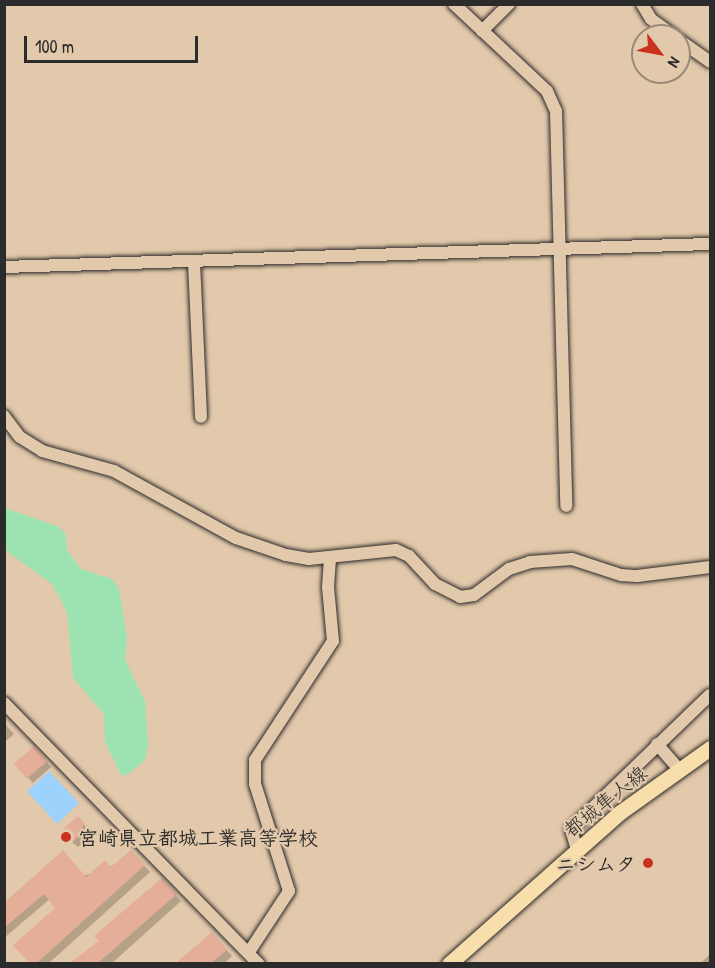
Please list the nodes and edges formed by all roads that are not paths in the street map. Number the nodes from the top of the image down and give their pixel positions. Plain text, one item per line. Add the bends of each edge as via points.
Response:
1 (454, 4) edge
2 (509, 4) edge
3 (642, 4) edge
4 (658, 24) edge
5 (482, 31) junction
6 (691, 48) edge
7 (711, 62) edge
8 (711, 244) edge
9 (557, 249) junction
10 (194, 262) junction
11 (4, 267) edge
12 (4, 416) edge
13 (201, 417) dead end
14 (566, 506) dead end
15 (330, 558) junction
16 (711, 567) edge
17 (711, 695) edge
18 (4, 703) edge
19 (657, 744) junction
20 (711, 748) edge
21 (679, 770) junction
22 (577, 850) junction
23 (249, 952) junction
24 (259, 963) edge
25 (449, 963) edge

1 - 5 street
2 - 5 street
3 - 4 street
5 - 9 street via 547,91 556,111
6 - 7 street
8 - 9 street
9 - 10 street
9 - 14 street
10 - 11 street
10 - 13 street
12 - 15 street via 20,437 42,451 114,471 217,530 286,555
15 - 16 street via 396,550 409,556 435,584 460,597 474,595 509,569 530,562 572,559 621,575 637,576
15 - 23 street via 328,587 333,640 255,760 255,784 289,891
17 - 19 street
18 - 23 street
19 - 21 street
19 - 22 street via 571,829
20 - 21 main road, 都城隼人線
21 - 22 main road, 都城隼人線
22 - 25 main road, 都城隼人線
23 - 24 street

